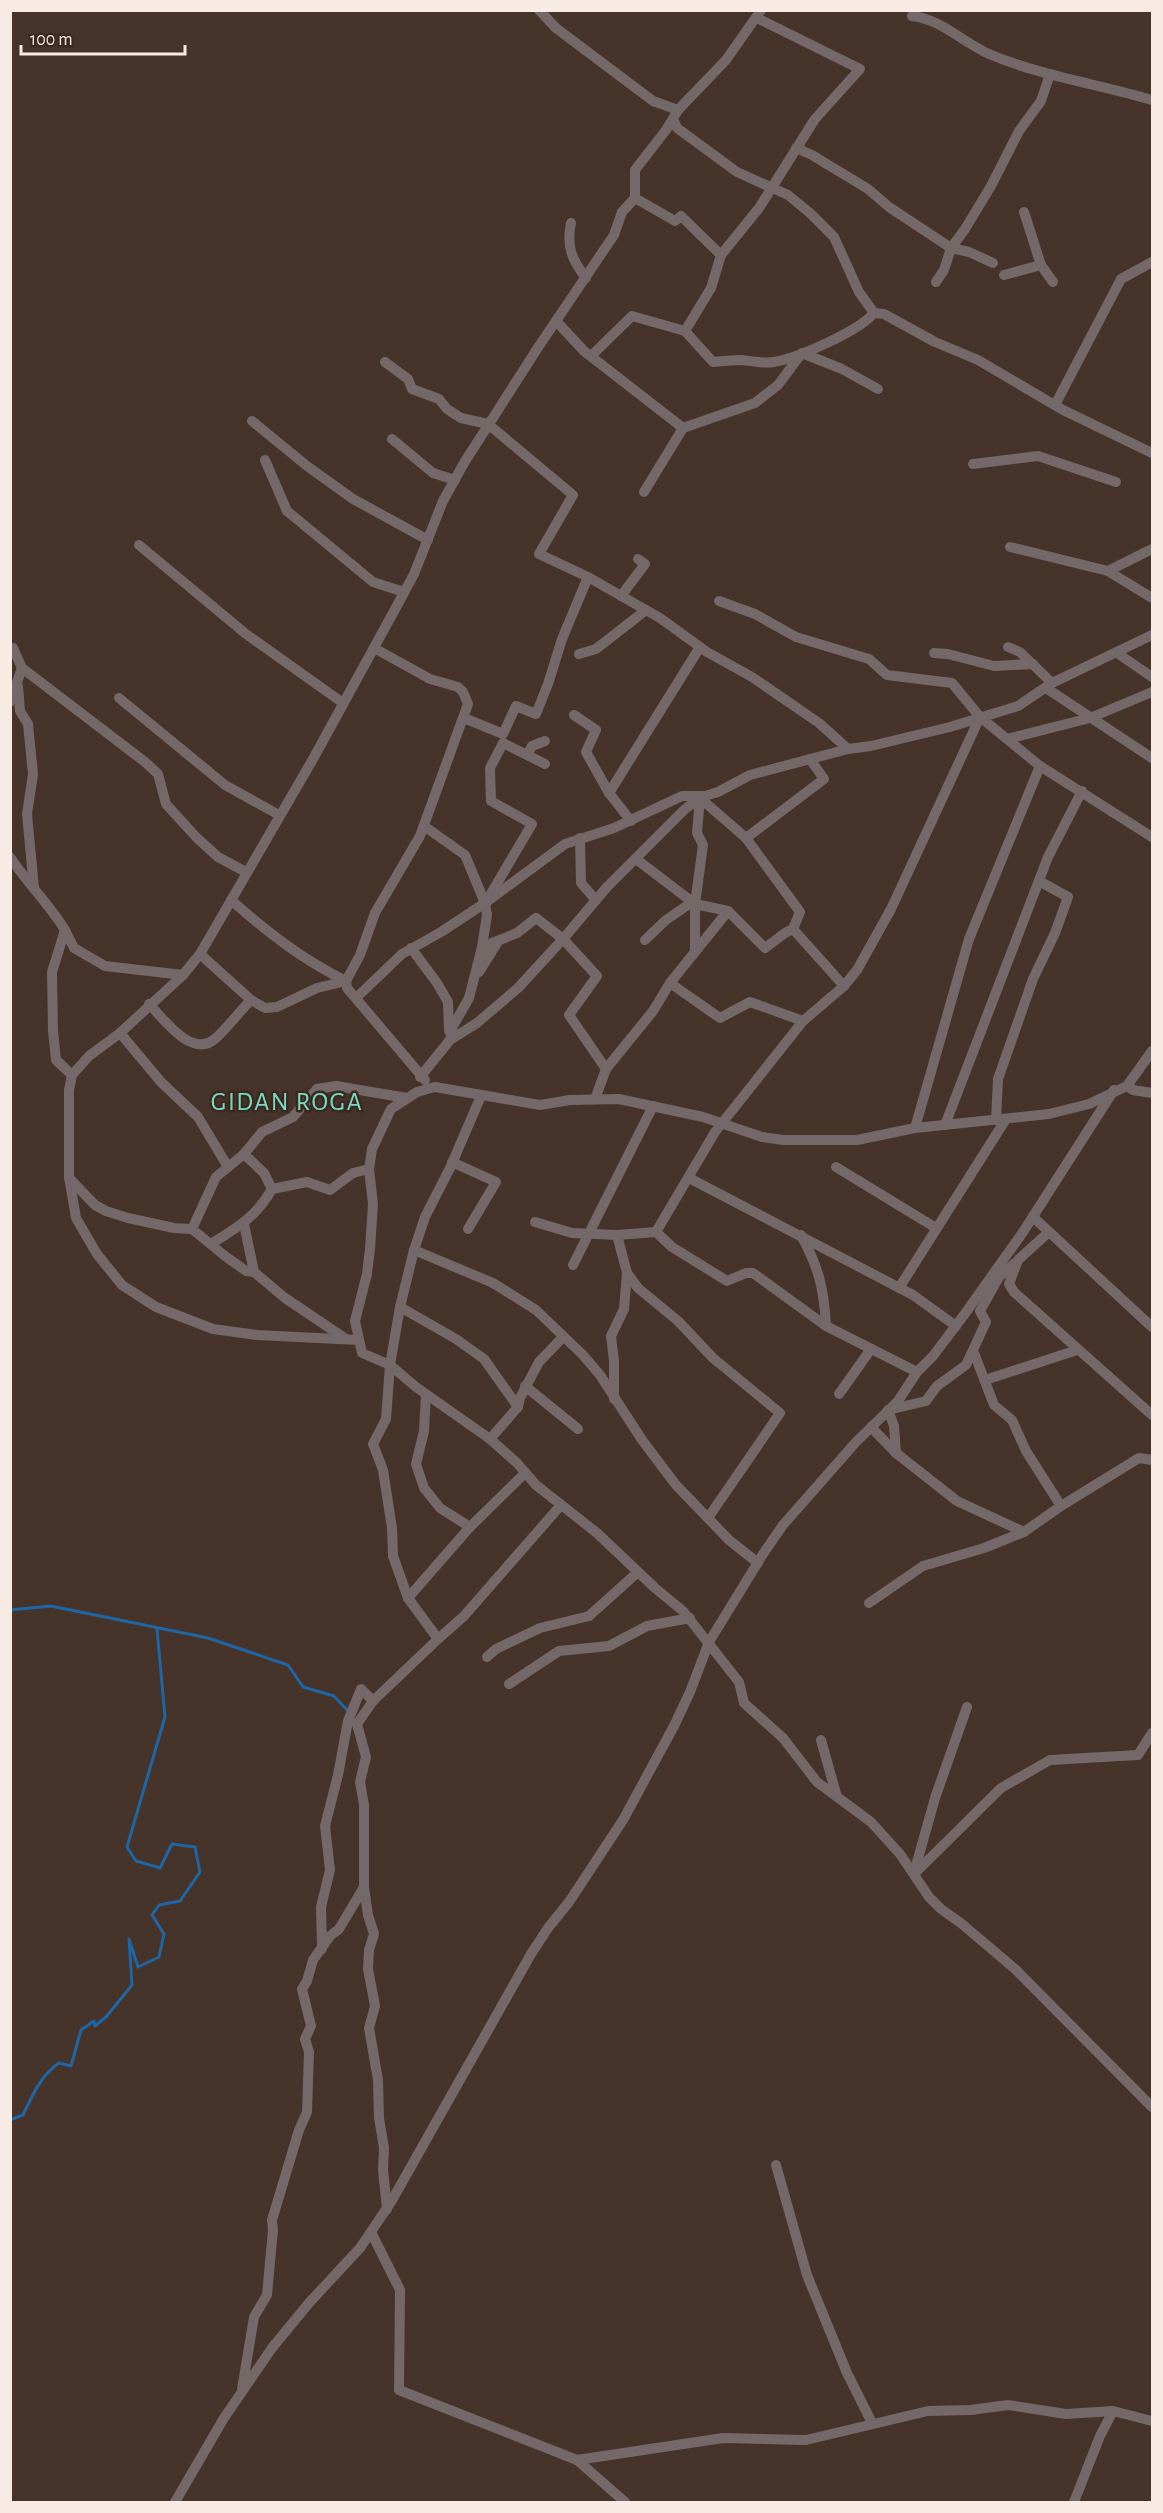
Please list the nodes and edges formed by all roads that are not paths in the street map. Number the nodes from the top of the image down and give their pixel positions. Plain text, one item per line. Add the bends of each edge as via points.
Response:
1 (539, 10) edge
2 (759, 14) edge
3 (912, 16) dead end
4 (1050, 74) junction
5 (1152, 100) edge
6 (676, 114) junction
7 (796, 148) junction
8 (771, 187) junction
9 (635, 198) junction
10 (1024, 212) dead end
11 (571, 223) dead end
12 (951, 248) junction
13 (721, 255) junction
14 (1152, 262) edge
15 (993, 264) dead end
16 (1041, 265) junction
17 (1004, 275) dead end
18 (586, 278) junction
19 (936, 282) dead end
20 (1053, 282) dead end
21 (874, 313) junction
22 (556, 321) junction
23 (686, 331) junction
24 (802, 353) junction
25 (591, 356) junction
26 (385, 362) dead end
27 (878, 388) dead end
28 (1055, 405) junction
29 (252, 421) dead end
30 (488, 424) junction
31 (683, 428) junction
32 (392, 439) dead end
33 (1152, 453) edge
34 (265, 460) dead end
35 (973, 464) dead end
36 (454, 480) junction
37 (1116, 482) dead end
38 (644, 492) dead end
39 (428, 540) junction
40 (139, 545) dead end
41 (1010, 547) dead end
42 (1152, 549) edge
43 (638, 559) dead end
44 (1108, 571) junction
45 (588, 577) junction
46 (404, 592) junction
47 (621, 596) junction
48 (1152, 598) edge
49 (719, 601) dead end
50 (646, 610) junction
51 (1152, 635) edge
52 (700, 647) junction
53 (1008, 647) dead end
54 (14, 648) dead end
55 (374, 648) junction
56 (934, 653) dead end
57 (1117, 653) junction
58 (579, 654) dead end
59 (1033, 664) junction
60 (22, 668) junction
61 (1152, 677) edge
62 (18, 686) junction
63 (1049, 686) junction
64 (1152, 692) edge
65 (119, 698) dead end
66 (10, 702) edge
67 (343, 703) junction
68 (574, 715) dead end
69 (980, 717) junction
70 (465, 718) junction
71 (1090, 718) junction
72 (503, 739) junction
73 (1007, 739) junction
74 (545, 741) dead end
75 (848, 749) junction
76 (527, 755) junction
77 (1152, 758) edge
78 (810, 759) junction
79 (544, 764) dead end
80 (1040, 766) junction
81 (1082, 791) junction
82 (609, 793) junction
83 (700, 798) junction
84 (279, 815) junction
85 (631, 821) junction
86 (424, 825) junction
87 (1151, 833) edge
88 (580, 838) junction
89 (746, 838) junction
90 (10, 857) edge
91 (636, 859) junction
92 (246, 872) junction
93 (1039, 881) junction
94 (35, 892) junction
95 (231, 900) junction
96 (596, 900) junction
97 (485, 903) junction
98 (694, 903) junction
99 (728, 912) junction
100 (793, 929) junction
101 (65, 930) junction
102 (563, 939) junction
103 (645, 940) dead end
104 (497, 943) junction
105 (482, 947) junction
106 (411, 948) junction
107 (695, 952) junction
108 (200, 954) junction
109 (183, 975) junction
110 (475, 977) junction
111 (346, 981) junction
112 (670, 983) junction
113 (844, 986) junction
114 (356, 998) junction
115 (251, 1000) junction
116 (150, 1004) junction
117 (803, 1021) junction
118 (120, 1033) junction
119 (450, 1040) junction
120 (1152, 1051) edge
121 (606, 1069) junction
122 (72, 1075) junction
123 (420, 1077) junction
124 (1127, 1086) junction
125 (435, 1087) junction
126 (1114, 1090) junction
127 (1152, 1093) edge
128 (481, 1096) junction
129 (407, 1098) junction
130 (595, 1099) junction
131 (652, 1106) junction
132 (1001, 1120) junction
133 (724, 1123) junction
134 (945, 1125) junction
135 (915, 1128) junction
136 (244, 1154) junction
137 (452, 1162) junction
138 (228, 1167) junction
139 (836, 1167) dead end
140 (369, 1169) junction
141 (69, 1177) junction
142 (689, 1178) junction
143 (272, 1189) junction
144 (1033, 1216) junction
145 (535, 1222) dead end
146 (244, 1224) junction
147 (936, 1228) junction
148 (192, 1229) junction
149 (468, 1229) dead end
150 (656, 1232) junction
151 (1049, 1232) junction
152 (590, 1233) junction
153 (616, 1235) junction
154 (801, 1235) junction
155 (211, 1244) junction
156 (414, 1250) junction
157 (1018, 1260) junction
158 (573, 1265) dead end
159 (254, 1272) junction
160 (627, 1273) junction
161 (899, 1288) junction
162 (400, 1307) junction
163 (826, 1326) junction
164 (956, 1326) junction
165 (1152, 1327) edge
166 (563, 1337) junction
167 (352, 1340) junction
168 (871, 1349) junction
169 (1077, 1350) junction
170 (974, 1353) junction
171 (390, 1365) junction
172 (917, 1372) junction
173 (985, 1380) junction
174 (525, 1386) junction
175 (426, 1394) junction
176 (839, 1395) dead end
177 (614, 1399) junction
178 (518, 1407) junction
179 (888, 1410) junction
180 (1152, 1415) edge
181 (871, 1427) junction
182 (578, 1429) dead end
183 (490, 1439) junction
184 (896, 1453) junction
185 (1152, 1461) edge
186 (525, 1473) junction
187 (561, 1505) junction
188 (1061, 1506) junction
189 (708, 1518) junction
190 (470, 1527) junction
191 (1024, 1532) junction
192 (758, 1563) junction
193 (638, 1572) junction
194 (408, 1598) junction
195 (869, 1603) dead end
196 (690, 1618) junction
197 (438, 1639) junction
198 (709, 1642) junction
199 (487, 1657) dead end
200 (508, 1684) dead end
201 (373, 1701) junction
202 (967, 1707) dead end
203 (1152, 1733) edge
204 (821, 1740) dead end
205 (837, 1797) junction
206 (914, 1874) junction
207 (364, 1887) junction
208 (322, 1949) junction
209 (1152, 2107) edge
210 (776, 2165) dead end
211 (387, 2209) junction
212 (371, 2232) junction
213 (242, 2392) junction
214 (1113, 2411) junction
215 (1152, 2421) edge
216 (872, 2423) junction
217 (577, 2460) junction
218 (175, 2502) edge
219 (625, 2502) edge
220 (1074, 2502) edge

1 - 6 street via 571,41
2 - 6 street via 726,60
2 - 7 street via 860,69
3 - 4 street via 926,18 988,53
4 - 5 street
4 - 12 street via 1041,101 1019,131 991,186
6 - 8 street via 677,128 728,166
6 - 9 street via 635,170
7 - 8 street
7 - 12 street via 868,189
8 - 13 street
8 - 21 street via 788,195 834,237 859,292
9 - 13 street via 675,221 681,216
9 - 18 street via 622,212 614,235
10 - 16 street
11 - 18 street via 568,233 572,260
12 - 15 street
12 - 19 street
13 - 23 street via 711,288
14 - 28 street via 1121,279
16 - 17 street
16 - 20 street
18 - 22 street
21 - 24 street via 837,337
21 - 28 street via 884,314 978,360
22 - 25 street
22 - 30 street
23 - 24 street via 713,362 772,363
23 - 25 street via 632,316
24 - 27 street
24 - 31 street via 778,385 755,403
25 - 31 street
26 - 30 street via 408,379 412,389 439,399 461,417
28 - 33 street
29 - 39 street via 353,499
30 - 36 street
30 - 45 street via 573,495 538,554
31 - 38 street
32 - 36 street via 433,473
34 - 46 street via 287,511 373,582
35 - 37 street via 1038,456
36 - 39 street
39 - 46 street
40 - 67 street via 246,634
41 - 44 street
42 - 44 street
43 - 47 street via 645,564
44 - 48 street
45 - 47 street
45 - 72 street via 536,714 516,706
46 - 55 street
47 - 50 street
49 - 69 street via 755,614 796,636 869,659 887,675 952,683
50 - 52 street
50 - 58 street via 596,649
51 - 57 street
52 - 75 street via 819,723
52 - 82 street
53 - 59 street
54 - 60 street
55 - 67 street
55 - 70 street via 430,679 458,687 468,704
56 - 59 street via 994,666
57 - 61 street
57 - 63 street
59 - 63 street
60 - 62 street
60 - 92 street via 146,762 158,774 166,804 218,857
62 - 66 street
62 - 94 street via 20,711 28,724 33,774 27,814
63 - 69 street via 1018,706
63 - 71 street
64 - 71 street
65 - 84 street via 225,785
67 - 84 street
68 - 82 street via 596,730 586,752
69 - 73 street
69 - 75 street
69 - 113 street via 891,909 858,970
70 - 72 street
70 - 86 street
71 - 73 street
71 - 77 street
72 - 76 street
72 - 97 street via 490,768 491,801 532,824
73 - 80 street
74 - 76 street via 532,746
75 - 78 street
76 - 79 street
78 - 83 street via 750,775
78 - 89 street via 824,779
80 - 81 street
80 - 135 street via 969,939
81 - 87 street
81 - 93 street
82 - 85 street
83 - 85 street via 682,796
83 - 89 street
83 - 91 street
83 - 98 street via 697,833 703,845
84 - 92 street
85 - 88 street
86 - 97 street via 465,855
86 - 111 street via 375,913
88 - 96 street via 581,883
88 - 97 street via 565,844
89 - 100 street via 800,912
90 - 94 street
91 - 96 street
91 - 98 street
92 - 95 street
93 - 132 street via 1068,897 1033,978 998,1079
93 - 134 street
94 - 101 street
95 - 108 street
95 - 111 street via 314,965
96 - 102 street
97 - 105 street
97 - 106 street
98 - 99 street
98 - 103 street via 666,920
98 - 107 street
99 - 100 street via 765,948
99 - 107 street
100 - 113 street
101 - 109 street via 74,948 105,966
101 - 122 street via 52,972 53,1030 56,1060
102 - 104 street via 536,918
102 - 119 street via 518,988
102 - 121 street via 597,976 568,1015
104 - 105 street
104 - 110 street
105 - 110 street
106 - 114 street
106 - 119 street via 448,1002
107 - 112 street
108 - 109 street
108 - 115 street
109 - 116 street
110 - 119 street
111 - 114 street
111 - 115 street via 268,1008
112 - 117 street via 720,1018 750,1002
112 - 121 street via 653,1011
113 - 117 street
114 - 123 street
115 - 116 street via 215,1039 201,1044 180,1038
116 - 118 street
117 - 133 street
118 - 122 street via 89,1056
118 - 138 street via 161,1082 198,1117
119 - 123 street
120 - 124 street
121 - 130 street
122 - 141 street
123 - 125 street
124 - 126 street
124 - 127 street
125 - 128 street
125 - 129 street
126 - 132 street via 1089,1104
126 - 144 street
128 - 130 street via 540,1105
128 - 137 street
129 - 136 street via 322,1087 293,1117 262,1132
129 - 140 street via 383,1122
130 - 131 street
131 - 133 street
131 - 152 street
132 - 134 street
132 - 147 street
133 - 135 street via 783,1140 857,1140
133 - 142 street
134 - 135 street
136 - 138 street
136 - 143 street via 264,1173
137 - 149 street via 496,1182
137 - 156 street
138 - 148 street via 213,1180
139 - 147 street
140 - 143 street via 353,1173 330,1190 308,1182
140 - 167 street via 372,1227 367,1274
141 - 148 street via 95,1205 106,1210 128,1218
141 - 167 street via 76,1218 97,1254 122,1285 156,1307 213,1329
142 - 150 street
142 - 154 street
143 - 146 street
144 - 151 street
144 - 164 street
145 - 152 street via 572,1233
146 - 155 street
146 - 159 street
147 - 161 street
148 - 155 street
150 - 153 street
150 - 163 street via 672,1247 727,1281 753,1273
151 - 157 street
151 - 165 street
152 - 153 street
152 - 158 street
153 - 160 street
154 - 161 street
154 - 163 street via 816,1262
155 - 159 street via 246,1271
156 - 162 street
156 - 166 street via 517,1297 537,1310
157 - 169 street via 1009,1284 1014,1293
157 - 170 street via 999,1277 980,1311 986,1322
159 - 167 street via 285,1298
160 - 177 street via 624,1309 611,1336
160 - 189 street via 713,1358 780,1413
161 - 164 street
162 - 171 street
162 - 178 street via 484,1359
163 - 168 street
164 - 172 street
166 - 174 street via 539,1362
166 - 177 street via 600,1375
167 - 171 street via 362,1353
168 - 172 street
168 - 176 street
169 - 173 street
169 - 180 street
170 - 173 street
170 - 179 street via 926,1401
171 - 175 street
171 - 194 street via 386,1419 373,1444 382,1470 393,1556
172 - 179 street
173 - 188 street via 994,1405 1012,1420 1026,1451
174 - 178 street
174 - 182 street
175 - 183 street
175 - 190 street via 424,1431 416,1464 424,1488 440,1508
177 - 189 street via 676,1485
178 - 183 street
179 - 181 street
179 - 184 street
181 - 184 street
181 - 192 street via 783,1526
183 - 186 street
184 - 191 street via 957,1501
185 - 188 street via 1139,1458
186 - 187 street
186 - 190 street
187 - 193 street
187 - 197 street via 464,1616
188 - 191 street
189 - 192 street
190 - 194 street
191 - 195 street via 923,1566
192 - 198 street
193 - 196 street
193 - 199 street via 589,1616 540,1628
194 - 197 street
196 - 198 street
196 - 200 street via 646,1626 609,1646 559,1651
197 - 201 street
198 - 205 street via 739,1682 744,1703 783,1738 817,1782
198 - 211 street via 674,1726 623,1820 531,1954
201 - 207 street via 357,1724 366,1756 360,1782 364,1805
201 - 208 street via 361,1689 348,1722 330,1801 325,1826 330,1870 321,1907
202 - 206 street
203 - 206 street via 1138,1755 1050,1760 1001,1788
204 - 205 street
205 - 206 street via 871,1822
206 - 209 street via 941,1909 1015,1969
207 - 208 street
207 - 211 street via 374,1934 368,1969 375,2006 369,2028 378,2080
208 - 213 street via 313,1960 302,1989 310,2026 305,2039 309,2052 307,2112 272,2220 267,2295 254,2317
210 - 216 street via 807,2275
211 - 212 street
212 - 213 street via 272,2348
212 - 217 street via 400,2290 399,2390
213 - 218 street
214 - 215 street
214 - 216 street via 1066,2415 1008,2404 928,2411
214 - 220 street
216 - 217 street via 806,2440 723,2438
217 - 219 street

